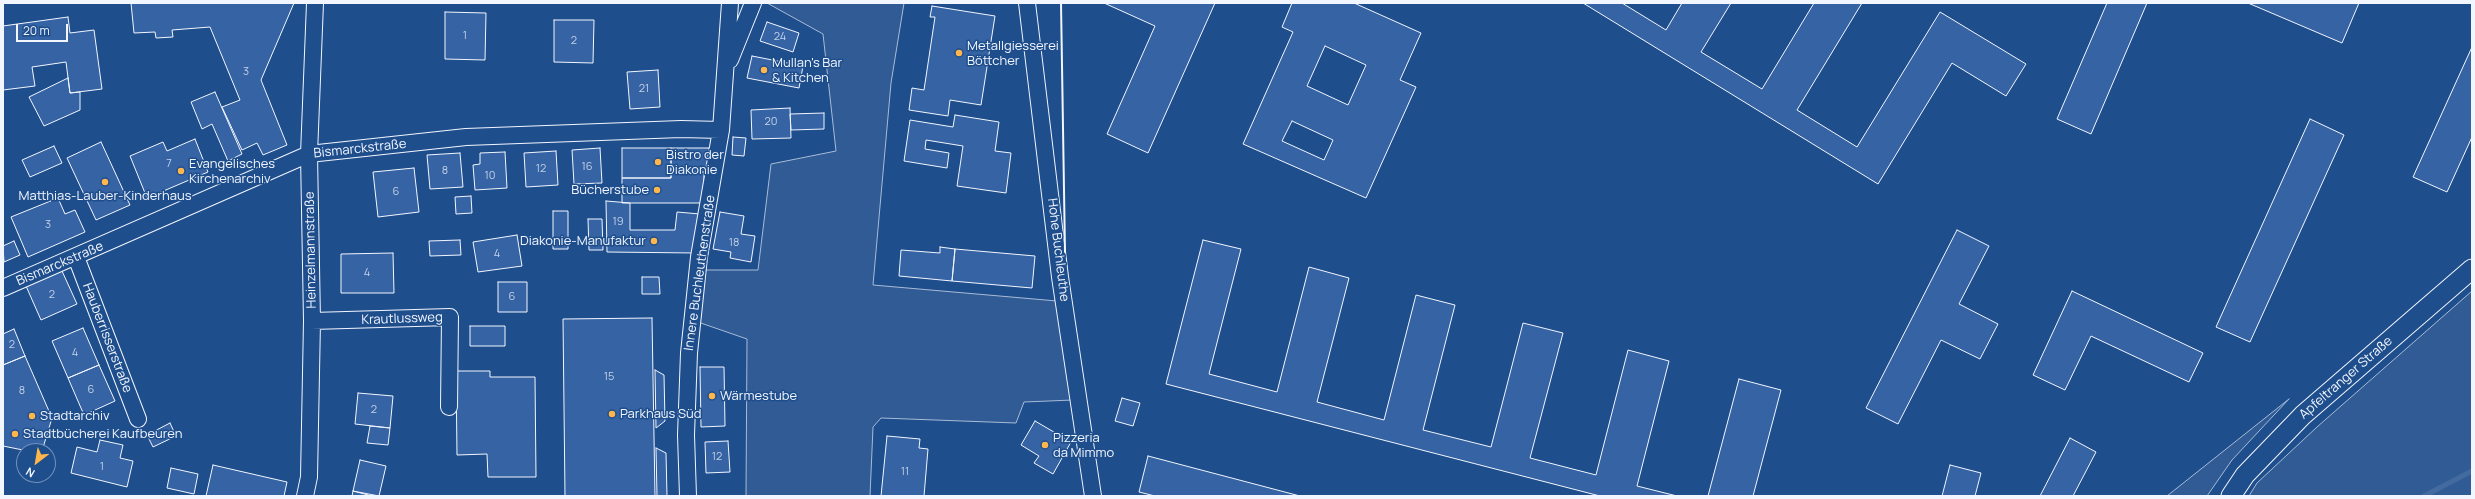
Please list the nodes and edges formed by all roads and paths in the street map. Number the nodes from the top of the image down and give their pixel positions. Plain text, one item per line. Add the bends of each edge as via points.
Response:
1 (316, 3) edge
2 (730, 3) edge
3 (753, 3) edge
4 (1027, 3) edge
5 (724, 74) junction
6 (721, 130) junction
7 (309, 154) junction
8 (76, 257) junction
9 (2472, 269) edge
10 (3, 288) edge
11 (312, 321) junction
12 (448, 407) dead end
13 (138, 419) dead end
14 (305, 496) edge
15 (688, 496) edge
16 (1093, 496) edge
17 (2231, 496) edge

1 - 7 street, Heinzelmannstraße
2 - 5 street, Innere Buchleuthenstraße
3 - 5 street, Innere Buchleuthenstraße
4 - 16 street, Hohe Buchleuthe via 1060,277
5 - 6 street, Innere Buchleuthenstraße
6 - 7 street, Bismarckstraße via 681,129 466,137
6 - 15 street, Innere Buchleuthenstraße via 699,257 689,345 686,435
7 - 8 street, Bismarckstraße
7 - 11 street, Heinzelmannstraße
8 - 10 street, Bismarckstraße
8 - 13 street, Hauberrisserstraße
9 - 17 street, Apfeltranger Straße via 2303,415 2245,475
11 - 12 street, Krautlussweg via 450,317
11 - 14 street, Heinzelmannstraße via 309,477

